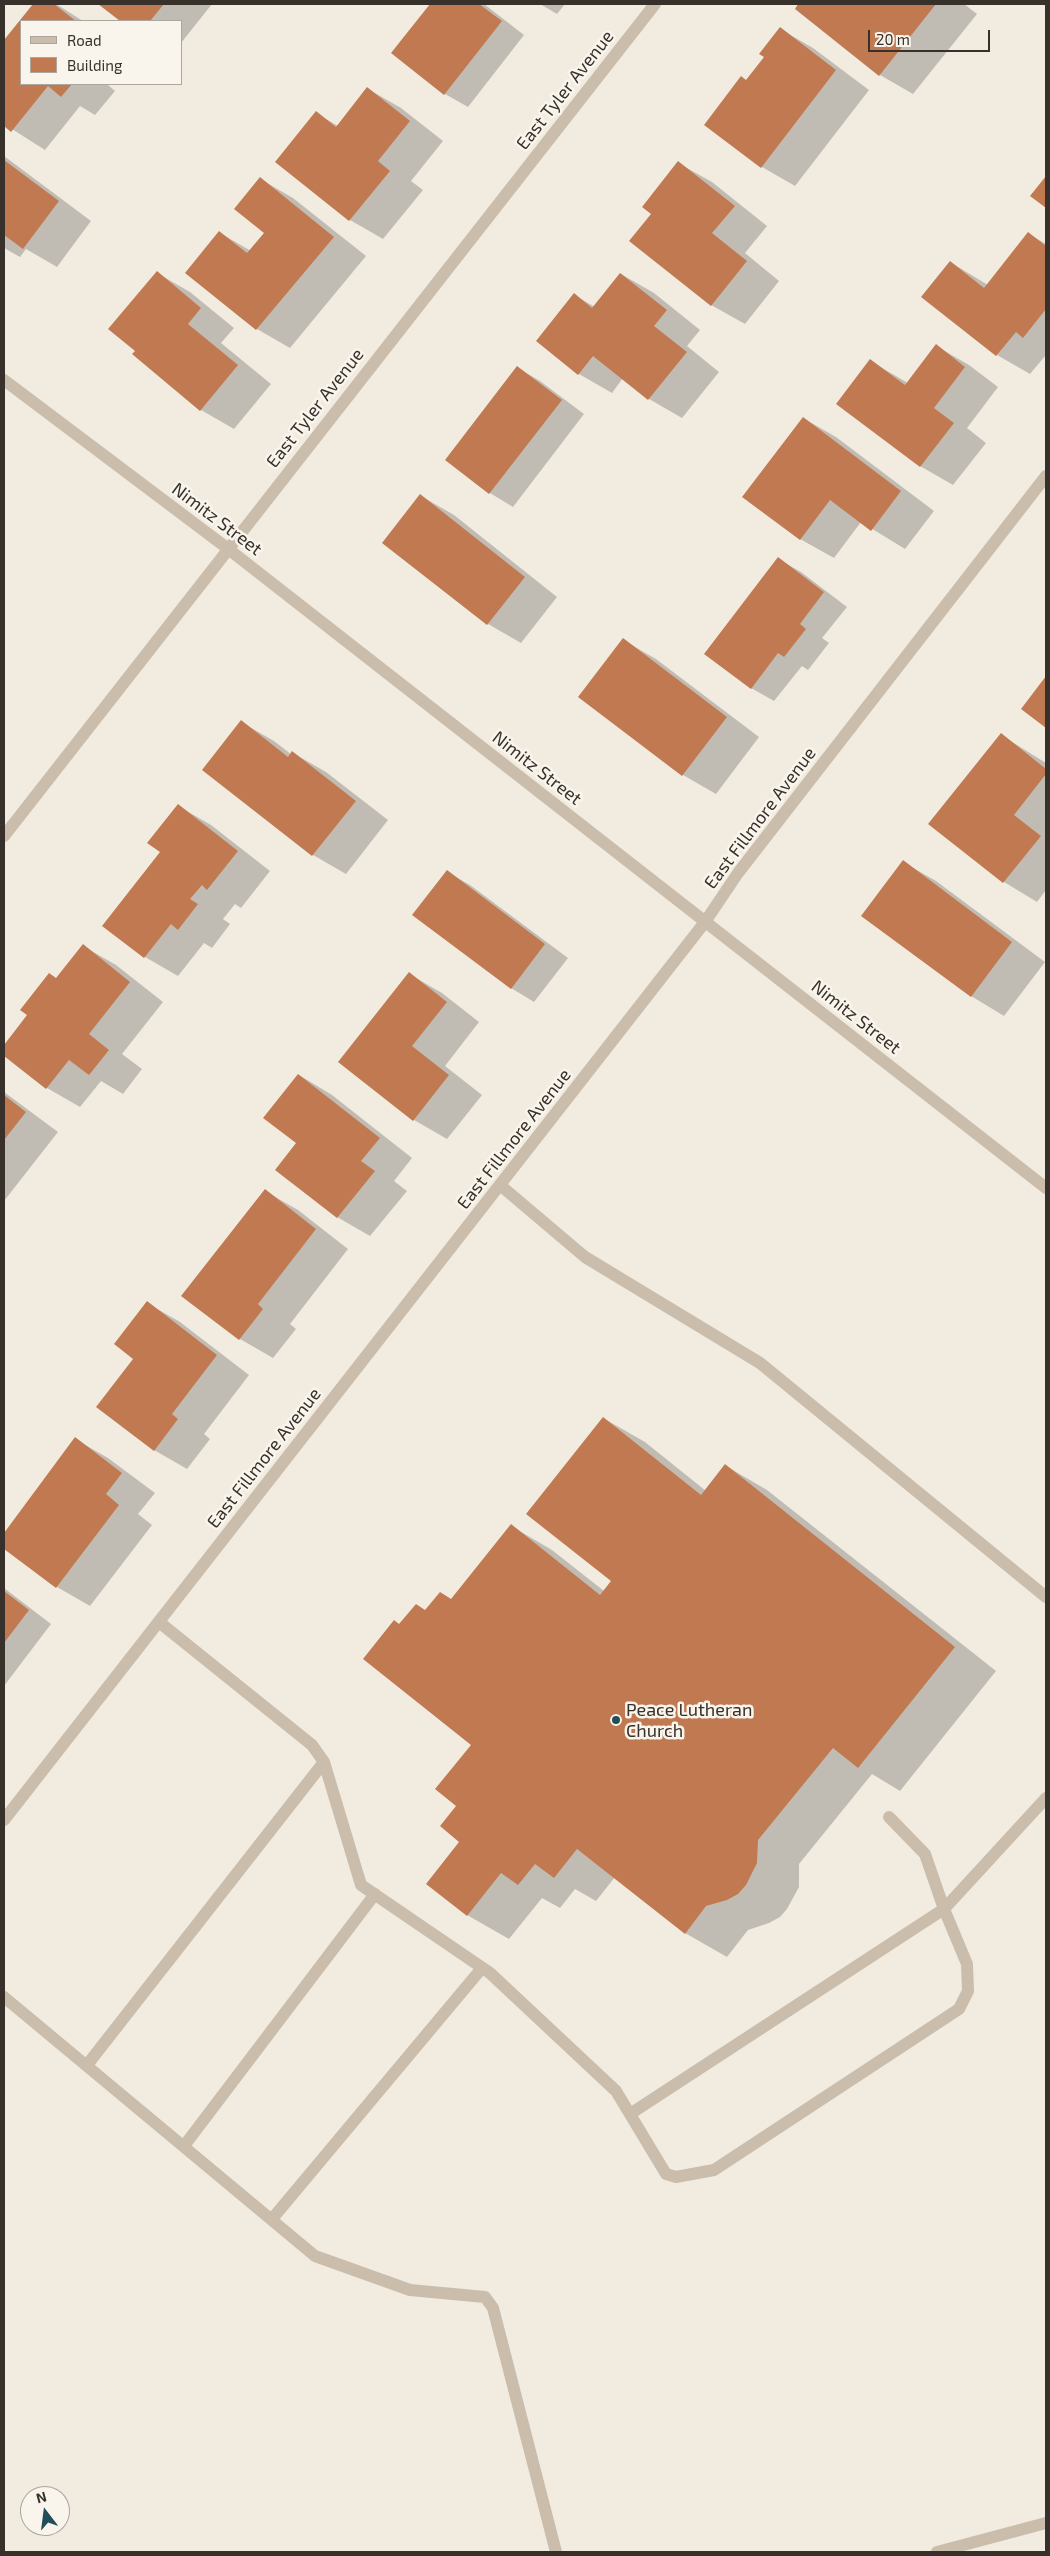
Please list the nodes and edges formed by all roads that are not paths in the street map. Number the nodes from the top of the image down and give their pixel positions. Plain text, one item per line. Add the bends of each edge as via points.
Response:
1 (655, 4) edge
2 (4, 380) edge
3 (1046, 476) edge
4 (228, 548) junction
5 (4, 836) edge
6 (706, 922) junction
7 (500, 1185) junction
8 (1046, 1188) edge
9 (1046, 1597) edge
10 (159, 1622) junction
11 (324, 1762) junction
12 (1046, 1798) edge
13 (890, 1817) dead end
14 (4, 1820) edge
15 (375, 1894) junction
16 (944, 1909) junction
17 (482, 1968) junction
18 (4, 1997) edge
19 (87, 2065) junction
20 (630, 2114) junction
21 (184, 2146) junction
22 (272, 2219) junction
23 (1046, 2523) edge
24 (556, 2552) edge
25 (937, 2552) edge

1 - 4 street, East Tyler Avenue
2 - 4 street, Nimitz Street
3 - 6 street, East Fillmore Avenue via 738,873
4 - 5 street, East Tyler Avenue
4 - 6 street, Nimitz Street
6 - 7 street, East Fillmore Avenue
6 - 8 street, Nimitz Street
7 - 9 street via 585,1257 760,1363
7 - 10 street, East Fillmore Avenue
10 - 11 street via 312,1745
10 - 14 street, East Fillmore Avenue
11 - 15 street via 361,1885
11 - 19 street
12 - 16 street
13 - 16 street via 925,1854
15 - 17 street
15 - 21 street
16 - 20 street
16 - 20 street via 967,1964 968,1991 959,2009 714,2170 676,2178 666,2174
17 - 20 street via 616,2091
17 - 22 street
18 - 19 street
19 - 21 street
21 - 22 street
22 - 24 street via 315,2256 410,2290 485,2297 493,2308
23 - 25 street

